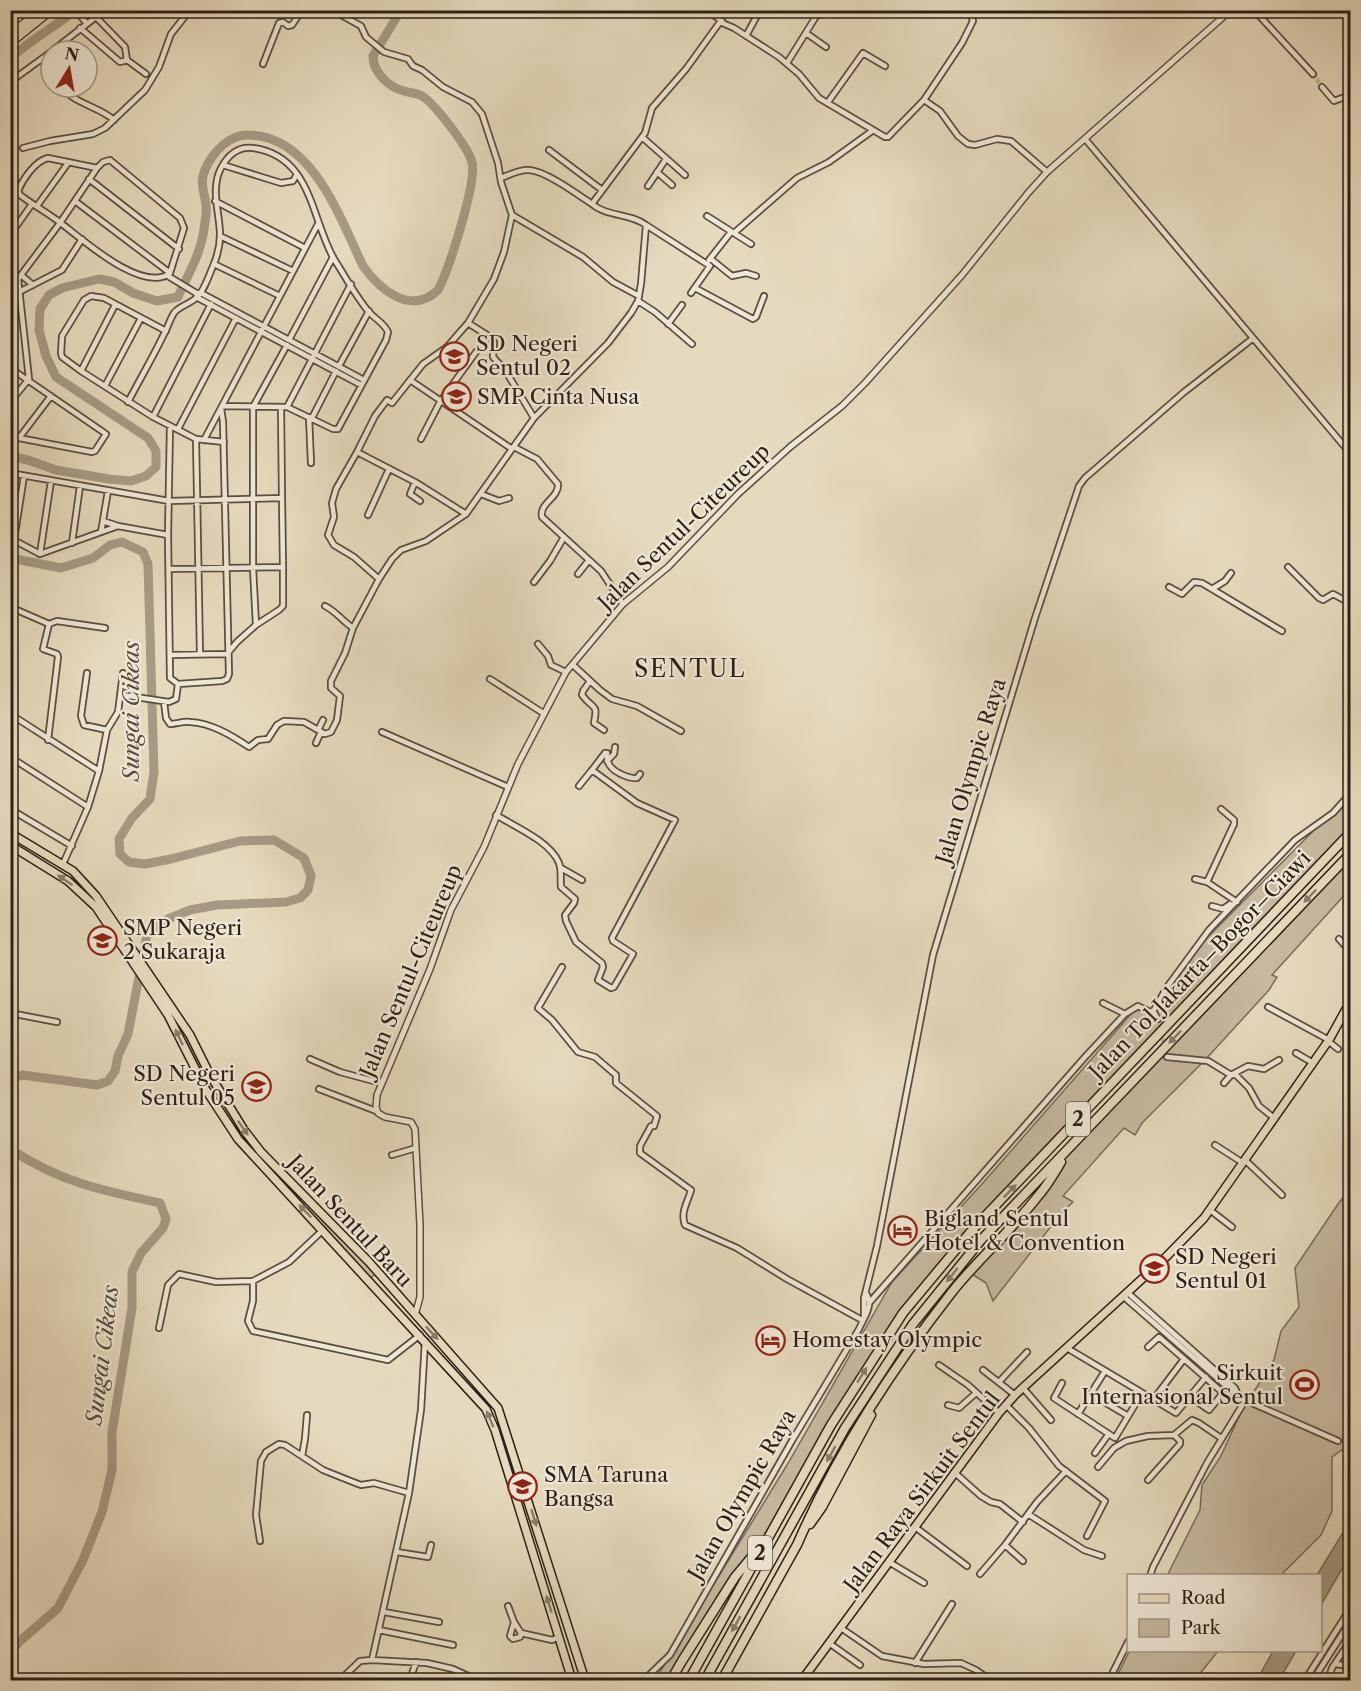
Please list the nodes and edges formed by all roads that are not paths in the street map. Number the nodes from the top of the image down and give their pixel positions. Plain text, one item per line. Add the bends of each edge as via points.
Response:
1 (42, 10) edge
2 (51, 10) edge
3 (105, 10) edge
4 (190, 10) edge
5 (302, 10) edge
6 (332, 10) edge
7 (706, 10) edge
8 (760, 10) edge
9 (820, 10) edge
10 (969, 10) edge
11 (1231, 10) edge
12 (1254, 10) edge
13 (77, 12) edge
14 (96, 17) junction
15 (722, 21) junction
16 (87, 24) junction
17 (80, 28) junction
18 (806, 33) junction
19 (10, 35) edge
20 (746, 36) junction
21 (67, 39) edge
22 (10, 43) edge
23 (826, 46) dead end
24 (127, 60) junction
25 (39, 61) edge
26 (787, 63) junction
27 (263, 64) dead end
28 (885, 66) dead end
29 (146, 74) dead end
30 (1313, 74) tunnel mouth
31 (10, 82) edge
32 (1322, 87) tunnel mouth
33 (1350, 95) edge
34 (76, 99) edge
35 (924, 100) junction
36 (828, 102) junction
37 (114, 120) junction
38 (872, 131) junction
39 (642, 137) junction
40 (1086, 140) junction
41 (23, 148) dead end
42 (549, 150) dead end
43 (666, 159) junction
44 (68, 163) junction
45 (223, 165) junction
46 (97, 168) junction
47 (657, 172) junction
48 (1047, 172) junction
49 (297, 174) junction
50 (685, 175) dead end
51 (501, 178) junction
52 (89, 179) junction
53 (672, 185) dead end
54 (648, 186) dead end
55 (602, 190) junction
56 (75, 201) junction
57 (215, 201) junction
58 (592, 204) junction
59 (34, 205) junction
60 (512, 215) junction
61 (707, 216) dead end
62 (60, 222) junction
63 (318, 224) junction
64 (646, 225) junction
65 (732, 232) junction
66 (10, 235) edge
67 (220, 236) junction
68 (82, 239) junction
69 (751, 244) dead end
70 (305, 248) junction
71 (179, 249) junction
72 (333, 257) junction
73 (708, 260) junction
74 (214, 264) junction
75 (293, 271) junction
76 (170, 276) junction
77 (756, 276) dead end
78 (20, 277) junction
79 (10, 280) edge
80 (351, 284) junction
81 (33, 285) junction
82 (19, 292) junction
83 (198, 294) junction
84 (280, 296) junction
85 (764, 296) dead end
86 (638, 298) junction
87 (211, 304) junction
88 (115, 305) junction
89 (682, 305) dead end
90 (369, 311) junction
91 (141, 318) junction
92 (236, 318) junction
93 (468, 323) junction
94 (668, 324) junction
95 (263, 329) junction
96 (166, 331) junction
97 (1252, 339) junction
98 (288, 343) junction
99 (692, 344) dead end
100 (476, 352) dead end
101 (313, 356) junction
102 (10, 368) edge
103 (337, 369) junction
104 (81, 371) junction
105 (29, 379) junction
106 (410, 380) junction
107 (363, 382) junction
108 (105, 386) junction
109 (51, 396) junction
110 (10, 402) edge
111 (128, 402) junction
112 (440, 402) junction
113 (222, 407) junction
114 (253, 407) junction
115 (284, 407) junction
116 (153, 417) junction
117 (311, 417) junction
118 (534, 417) junction
119 (170, 426) junction
120 (178, 429) junction
121 (10, 438) edge
122 (19, 438) junction
123 (196, 439) junction
124 (421, 439) dead end
125 (204, 440) junction
126 (224, 442) junction
127 (513, 448) junction
128 (357, 452) junction
129 (1350, 453) edge
130 (311, 463) dead end
131 (389, 469) junction
132 (10, 473) edge
133 (24, 476) junction
134 (51, 481) junction
135 (415, 482) junction
136 (80, 486) junction
137 (108, 491) junction
138 (481, 494) junction
139 (254, 498) junction
140 (282, 498) junction
141 (509, 498) dead end
142 (225, 499) junction
143 (197, 500) junction
144 (169, 501) junction
145 (420, 501) dead end
146 (466, 514) junction
147 (368, 515) dead end
148 (103, 521) junction
149 (118, 526) junction
150 (101, 532) junction
151 (168, 535) junction
152 (564, 537) junction
153 (13, 539) edge
154 (72, 543) junction
155 (40, 554) junction
156 (589, 560) junction
157 (283, 567) junction
158 (1288, 567) dead end
159 (226, 568) junction
160 (253, 568) junction
161 (169, 569) junction
162 (198, 569) junction
163 (1231, 573) dead end
164 (578, 574) dead end
165 (379, 579) junction
166 (534, 582) dead end
167 (1169, 587) dead end
168 (1212, 589) junction
169 (1350, 603) edge
170 (623, 604) junction
171 (325, 606) dead end
172 (10, 607) edge
173 (50, 624) junction
174 (256, 625) junction
175 (105, 628) dead end
176 (353, 628) junction
177 (1282, 632) dead end
178 (538, 644) dead end
179 (200, 654) junction
180 (227, 654) junction
181 (170, 655) junction
182 (573, 665) junction
183 (566, 672) junction
184 (87, 673) dead end
185 (123, 674) dead end
186 (490, 678) dead end
187 (590, 681) junction
188 (178, 684) junction
189 (122, 695) junction
190 (163, 702) junction
191 (543, 713) junction
192 (10, 714) edge
193 (323, 720) dead end
194 (107, 730) junction
195 (604, 730) dead end
196 (320, 731) junction
197 (681, 731) dead end
198 (382, 732) dead end
199 (48, 740) junction
200 (316, 743) dead end
201 (615, 747) dead end
202 (10, 757) edge
203 (607, 761) junction
204 (592, 770) junction
205 (99, 771) junction
206 (640, 774) dead end
207 (579, 786) dead end
208 (508, 787) junction
209 (1350, 794) edge
210 (88, 807) junction
211 (10, 809) edge
212 (1221, 809) dead end
213 (496, 815) junction
214 (10, 832) edge
215 (1350, 833) edge
216 (10, 845) edge
217 (72, 846) junction
218 (1350, 854) edge
219 (63, 864) junction
220 (561, 868) junction
221 (1195, 879) dead end
222 (582, 880) dead end
223 (1207, 882) junction
224 (1235, 901) junction
225 (1212, 906) dead end
226 (120, 936) junction
227 (1339, 939) dead end
228 (1350, 951) edge
229 (562, 967) dead end
230 (1350, 1002) edge
231 (1103, 1003) dead end
232 (167, 1007) junction
233 (1268, 1007) dead end
234 (1153, 1011) junction
235 (10, 1013) edge
236 (1125, 1014) junction
237 (1158, 1019) tunnel mouth
238 (57, 1022) dead end
239 (1328, 1041) junction
240 (1338, 1049) dead end
241 (1296, 1053) dead end
242 (1167, 1057) dead end
243 (310, 1059) dead end
244 (1279, 1060) dead end
245 (1313, 1063) junction
246 (1231, 1075) junction
247 (381, 1083) junction
248 (1224, 1083) dead end
249 (320, 1089) dead end
250 (376, 1111) junction
251 (1274, 1118) junction
252 (1077, 1140) junction
253 (1215, 1145) dead end
254 (416, 1148) junction
255 (392, 1155) dead end
256 (1244, 1162) junction
257 (1282, 1195) dead end
258 (1210, 1210) junction
259 (1232, 1227) dead end
260 (323, 1230) junction
261 (369, 1262) junction
262 (357, 1270) junction
263 (378, 1272) junction
264 (253, 1281) junction
265 (367, 1281) junction
266 (866, 1293) junction
267 (1126, 1295) junction
268 (869, 1303) junction
269 (415, 1315) junction
270 (863, 1318) junction
271 (159, 1328) dead end
272 (422, 1338) junction
273 (1148, 1347) dead end
274 (1067, 1348) junction
275 (1027, 1352) dead end
276 (1184, 1359) junction
277 (939, 1365) dead end
278 (983, 1370) dead end
279 (1105, 1371) junction
280 (1206, 1377) junction
281 (999, 1382) junction
282 (1062, 1383) dead end
283 (1023, 1388) junction
284 (976, 1393) junction
285 (1142, 1393) junction
286 (1091, 1394) junction
287 (1015, 1395) junction
288 (1190, 1397) junction
289 (1153, 1400) junction
290 (1245, 1400) junction
291 (948, 1405) dead end
292 (1006, 1405) junction
293 (999, 1413) junction
294 (1078, 1414) junction
295 (307, 1415) dead end
296 (1128, 1416) junction
297 (1051, 1420) dead end
298 (1108, 1434) junction
299 (1174, 1435) junction
300 (1221, 1438) junction
301 (1338, 1441) dead end
302 (1095, 1453) dead end
303 (302, 1456) junction
304 (1098, 1467) dead end
305 (954, 1472) junction
306 (1066, 1472) junction
307 (1148, 1480) dead end
308 (409, 1493) junction
309 (1028, 1514) junction
310 (1023, 1522) junction
311 (915, 1527) junction
312 (770, 1536) junction
313 (1087, 1536) dead end
314 (260, 1541) dead end
315 (431, 1545) dead end
316 (1005, 1545) junction
317 (396, 1552) junction
318 (1102, 1556) dead end
319 (1023, 1560) dead end
320 (890, 1562) junction
321 (968, 1566) dead end
322 (980, 1574) dead end
323 (1150, 1574) edge
324 (924, 1583) dead end
325 (952, 1604) dead end
326 (508, 1606) dead end
327 (1350, 1609) edge
328 (384, 1612) junction
329 (439, 1622) dead end
330 (514, 1622) junction
331 (1350, 1623) edge
332 (841, 1628) junction
333 (379, 1630) junction
334 (521, 1633) junction
335 (559, 1637) junction
336 (1350, 1641) edge
337 (829, 1644) junction
338 (1127, 1644) edge
339 (453, 1645) dead end
340 (372, 1660) junction
341 (416, 1662) junction
342 (915, 1663) junction
343 (1335, 1664) junction
344 (860, 1665) dead end
345 (1350, 1666) edge
346 (340, 1680) edge
347 (410, 1680) edge
348 (477, 1680) edge
349 (572, 1680) edge
350 (585, 1680) edge
351 (644, 1680) edge
352 (671, 1680) edge
353 (689, 1680) edge
354 (705, 1680) edge
355 (722, 1680) edge
356 (802, 1680) edge
357 (990, 1680) edge
358 (1109, 1680) edge
359 (1305, 1680) edge
360 (1313, 1680) edge
361 (1328, 1680) edge

1 - 19 highway
2 - 22 highway
3 - 14 street
4 - 37 street via 171,34 159,67 145,90
5 - 27 street via 292,25 279,23
6 - 51 street via 361,26 369,40 384,52 408,59 477,106
7 - 15 street
8 - 20 street
9 - 18 street
10 - 35 street via 973,21 966,36
11 - 40 street, Jalan Sentul-Citeureup
12 - 30 street
13 - 16 street
14 - 16 street
14 - 24 street via 125,47
15 - 20 street
15 - 39 street via 652,108
16 - 17 street
17 - 21 street
17 - 24 street via 120,62
18 - 23 street
18 - 26 street
20 - 26 street
24 - 29 street
25 - 31 street
26 - 36 street via 816,95
28 - 36 street via 863,53
32 - 33 street via 1334,101
34 - 37 street
35 - 38 street via 888,137
35 - 48 street via 940,111 968,144 1011,141
36 - 38 street
37 - 41 street via 93,134
38 - 65 street via 829,162 796,178
39 - 43 street
39 - 55 street
40 - 48 street, Jalan Sentul-Citeureup
40 - 97 street
42 - 55 street
43 - 47 street
43 - 50 street
44 - 46 street
44 - 59 street
44 - 59 street via 48,158 32,170 18,191
45 - 49 street via 281,183 293,181
45 - 49 street via 232,153 248,148 283,160
45 - 57 street
46 - 52 street
46 - 71 street via 110,160 180,218 184,228
47 - 53 street
47 - 54 street
48 - 170 street, Jalan Sentul-Citeureup via 865,383 738,494 668,567
49 - 63 street via 309,192
51 - 58 street via 532,170
51 - 60 street
52 - 56 street
52 - 71 street
55 - 58 street
56 - 62 street
56 - 76 street
57 - 67 street
57 - 70 street
58 - 64 street via 600,211
59 - 62 street
59 - 66 street
60 - 86 street via 583,257
60 - 93 street via 493,283
61 - 65 street
62 - 68 street
62 - 78 street
63 - 70 street
63 - 72 street
64 - 73 street
64 - 86 street
65 - 69 street
65 - 73 street
67 - 74 street
67 - 75 street
68 - 76 street via 126,269 151,277
68 - 81 street via 62,270
70 - 75 street
71 - 76 street
72 - 80 street
72 - 98 street
73 - 77 street via 732,276
73 - 85 street via 710,266 693,291 753,319
74 - 83 street
74 - 84 street
75 - 84 street
76 - 83 street
78 - 79 street
78 - 81 street
78 - 82 street
80 - 90 street
80 - 101 street
81 - 82 street
82 - 105 street
83 - 87 street
83 - 95 street
83 - 96 street via 176,311
84 - 95 street
86 - 94 street
86 - 118 street via 608,343
87 - 92 street
87 - 116 street
88 - 91 street
88 - 104 street
88 - 104 street via 104,298 86,298 62,336 62,357
89 - 94 street
90 - 103 street
90 - 107 street via 388,332
91 - 96 street
91 - 108 street
92 - 95 street
92 - 120 street
93 - 106 street
93 - 118 street via 494,342 493,357
94 - 99 street
95 - 98 street
95 - 113 street
96 - 111 street
97 - 129 street
97 - 266 street, Jalan Olympic Raya via 1183,393 1079,486 937,941
98 - 101 street
98 - 114 street
100 - 112 street
101 - 103 street
101 - 115 street
102 - 105 street
103 - 107 street
103 - 117 street
104 - 108 street
105 - 109 street
105 - 110 street
106 - 112 street
106 - 128 street via 392,403 387,400 375,416
107 - 117 street via 338,429
108 - 111 street
109 - 122 street
109 - 122 street via 106,433 95,451
111 - 116 street
112 - 124 street
112 - 127 street
113 - 114 street
113 - 125 street
113 - 126 street
114 - 115 street
114 - 139 street
115 - 117 street
115 - 140 street
116 - 119 street
117 - 130 street
118 - 127 street
119 - 120 street
119 - 144 street
120 - 123 street
121 - 122 street
123 - 125 street
123 - 143 street
125 - 126 street
126 - 142 street
127 - 138 street
127 - 152 street via 537,459 558,484 541,515
128 - 131 street
128 - 165 street via 336,489 328,536 334,545
131 - 135 street
131 - 147 street
132 - 133 street
133 - 134 street
133 - 153 street
134 - 136 street
134 - 155 street
135 - 145 street via 410,494
135 - 146 street
136 - 137 street
136 - 154 street
137 - 144 street
137 - 148 street
138 - 141 street via 499,501
138 - 146 street
139 - 140 street
139 - 142 street
139 - 160 street
140 - 157 street
142 - 143 street
142 - 159 street
143 - 144 street
143 - 162 street
144 - 151 street
146 - 165 street via 426,541 401,550
148 - 149 street
148 - 150 street
149 - 150 street
149 - 151 street
150 - 154 street
151 - 161 street
152 - 156 street
152 - 166 street
153 - 155 street
154 - 155 street
156 - 164 street
156 - 170 street
157 - 160 street
157 - 174 street via 282,606
158 - 169 street via 1323,600 1333,594
159 - 160 street
159 - 162 street
159 - 180 street
160 - 174 street
161 - 162 street
161 - 181 street
162 - 179 street
163 - 168 street
165 - 176 street
167 - 168 street via 1182,594 1197,582
168 - 177 street
170 - 182 street, Jalan Sentul-Citeureup
171 - 176 street
172 - 173 street
173 - 175 street via 57,621
173 - 199 street via 43,649 58,657
174 - 180 street
176 - 196 street via 331,684 340,696 337,720 331,732
178 - 183 street via 551,665
179 - 180 street
179 - 181 street
180 - 188 street via 226,680
181 - 188 street via 170,678
182 - 183 street, Jalan Sentul-Citeureup
182 - 187 street
183 - 191 street, Jalan Sentul-Citeureup
184 - 194 street via 82,723
185 - 189 street
186 - 191 street
187 - 195 street via 582,695 596,709 594,723
187 - 197 street via 612,699 637,706
188 - 190 street via 176,699
189 - 190 street
189 - 194 street via 116,717
190 - 196 street via 170,723 202,724 250,747 258,740 268,739 281,722 304,722
191 - 208 street, Jalan Sentul-Citeureup
192 - 199 street
193 - 196 street
194 - 205 street
196 - 200 street
198 - 208 street
199 - 205 street
201 - 203 street
202 - 210 street
203 - 204 street via 606,752
203 - 206 street via 611,768 631,778
204 - 207 street
204 - 220 street via 637,804 675,820 612,938 633,954 614,987 599,981 603,964 576,942 565,919 575,900 561,887
205 - 210 street
208 - 213 street, Jalan Sentul-Citeureup
209 - 224 street via 1333,813 1295,840
210 - 217 street
211 - 217 street
212 - 223 street via 1234,824
213 - 220 street via 541,842
213 - 247 street, Jalan Sentul-Citeureup via 451,910
214 - 219 main road, Jalan Sentul Baru
312 -> 215 highway, Jalan Tol Jakarta–Bogor–Ciawi / 2 via 867,1367 942,1265
226 -> 216 main road, Jalan Sentul Baru via 76,887
217 - 219 street
218 -> 252 highway, Jalan Tol Jakarta–Bogor–Ciawi / 2
219 - 226 main road, Jalan Sentul Baru via 96,896
220 - 222 street
221 - 223 street
223 - 224 street
224 - 225 street via 1225,909
224 - 234 street via 1209,930
226 - 232 main road, Jalan Sentul Baru
227 - 228 street
229 - 270 street via 538,1008 574,1049 601,1061 616,1075 616,1083 657,1116 639,1153 691,1190 683,1211 685,1225 737,1248
230 - 239 main road, Jalan Raya Sirkuit Sentul
231 - 236 street
260 -> 232 main road, Jalan Sentul Baru via 238,1139 206,1090
232 -> 261 main road, Jalan Sentul Baru via 190,1035 215,1084 261,1152
233 - 239 street
234 - 236 street via 1138,1006
234 - 237 street
235 - 238 street
236 - 268 street
239 - 240 street
239 - 245 main road, Jalan Raya Sirkuit Sentul
241 - 245 street
242 - 246 street via 1208,1061
243 - 247 street
244 - 246 street via 1264,1069 1248,1066
245 - 251 main road, Jalan Raya Sirkuit Sentul
246 - 248 street
246 - 251 street via 1240,1078 1259,1106
247 - 250 street, Jalan Sentul-Citeureup
249 - 250 street
250 - 254 street, Jalan Sentul-Citeureup via 380,1116 414,1125
251 - 256 main road, Jalan Raya Sirkuit Sentul
252 -> 354 highway, Jalan Tol Jakarta–Bogor–Ciawi / 2 via 981,1240 913,1324 845,1428
252 - 355 highway via 1038,1197 952,1292 888,1382 822,1507
253 - 256 street
254 - 255 street
254 - 269 street, Jalan Sentul-Citeureup via 420,1297
256 - 257 street
256 - 258 main road, Jalan Raya Sirkuit Sentul
258 - 259 street
258 - 267 main road, Jalan Raya Sirkuit Sentul
260 - 262 main road, Jalan Sentul Baru
260 - 264 street via 289,1262
261 - 262 main road
261 - 263 main road, Jalan Sentul Baru
262 - 265 main road, Jalan Sentul Baru
263 - 265 main road
263 - 269 main road, Jalan Sentul Baru
264 - 271 street via 216,1282 179,1274 168,1285
264 - 272 street via 254,1301 248,1321 253,1331 388,1360
265 - 272 main road, Jalan Sentul Baru
266 - 268 street
266 - 270 street, Jalan Olympic Raya
267 - 274 main road, Jalan Raya Sirkuit Sentul
267 - 290 street
268 - 270 street, Jalan Olympic Raya
269 -> 350 main road, Jalan Sentul Baru via 498,1408
270 - 351 street, Jalan Olympic Raya via 670,1655
272 - 308 street via 421,1410
335 -> 272 main road, Jalan Sentul Baru via 490,1415
273 - 276 street via 1159,1337
274 - 279 street
274 - 283 main road, Jalan Raya Sirkuit Sentul
275 - 281 street
276 - 280 street
276 - 289 street
277 - 284 street
278 - 281 street
279 - 285 street
279 - 286 street
280 - 288 street
280 - 288 street via 1222,1391 1222,1396 1209,1410
281 - 287 street
282 - 294 street via 1054,1398
283 - 287 main road, Jalan Raya Sirkuit Sentul
283 - 297 street
284 - 291 street via 959,1408
284 - 293 street
285 - 289 street
285 - 296 street
286 - 294 street
286 - 296 street
287 - 292 main road, Jalan Raya Sirkuit Sentul
288 - 289 street via 1176,1413
290 - 300 street
290 - 301 street
292 - 293 main road, Jalan Raya Sirkuit Sentul
292 - 306 street
293 - 305 main road, Jalan Raya Sirkuit Sentul
294 - 298 street
295 - 303 street
296 - 298 street via 1117,1437
298 - 302 street
299 - 300 street via 1192,1420
299 - 304 street via 1126,1441 1114,1448
299 - 307 street via 1180,1444
300 - 323 street
303 - 308 street via 322,1470 359,1484 374,1483
303 - 314 street via 282,1444 263,1456 256,1515
305 - 310 street via 981,1496 1000,1504
305 - 311 main road, Jalan Raya Sirkuit Sentul
306 - 309 street
306 - 313 street via 1105,1501
308 - 317 street
309 - 310 street
309 - 318 street via 1084,1550
310 - 316 street
311 - 320 main road, Jalan Raya Sirkuit Sentul
311 - 321 street
312 - 352 highway via 735,1577
312 - 353 highway, Jalan Tol Jakarta–Bogor–Ciawi / 2
315 - 317 street via 428,1557
316 - 319 street
316 - 322 street
317 - 328 street
320 - 324 street
320 - 332 main road, Jalan Raya Sirkuit Sentul
325 - 342 street
326 - 330 street
327 - 359 street
328 - 329 street
328 - 333 street
330 - 334 street
330 - 334 street via 510,1636 517,1639
331 - 360 street
332 - 337 main road, Jalan Raya Sirkuit Sentul
332 - 342 street via 882,1656
333 - 339 street
333 - 340 street
334 - 335 street via 552,1640
335 - 349 main road, Jalan Sentul Baru
336 - 343 street
337 - 344 street
337 - 356 main road, Jalan Raya Sirkuit Sentul
338 - 358 street
340 - 341 street
340 - 346 street via 360,1661
341 - 347 street
341 - 348 street via 453,1669
342 - 357 street via 961,1663
343 - 345 street
343 - 361 street

